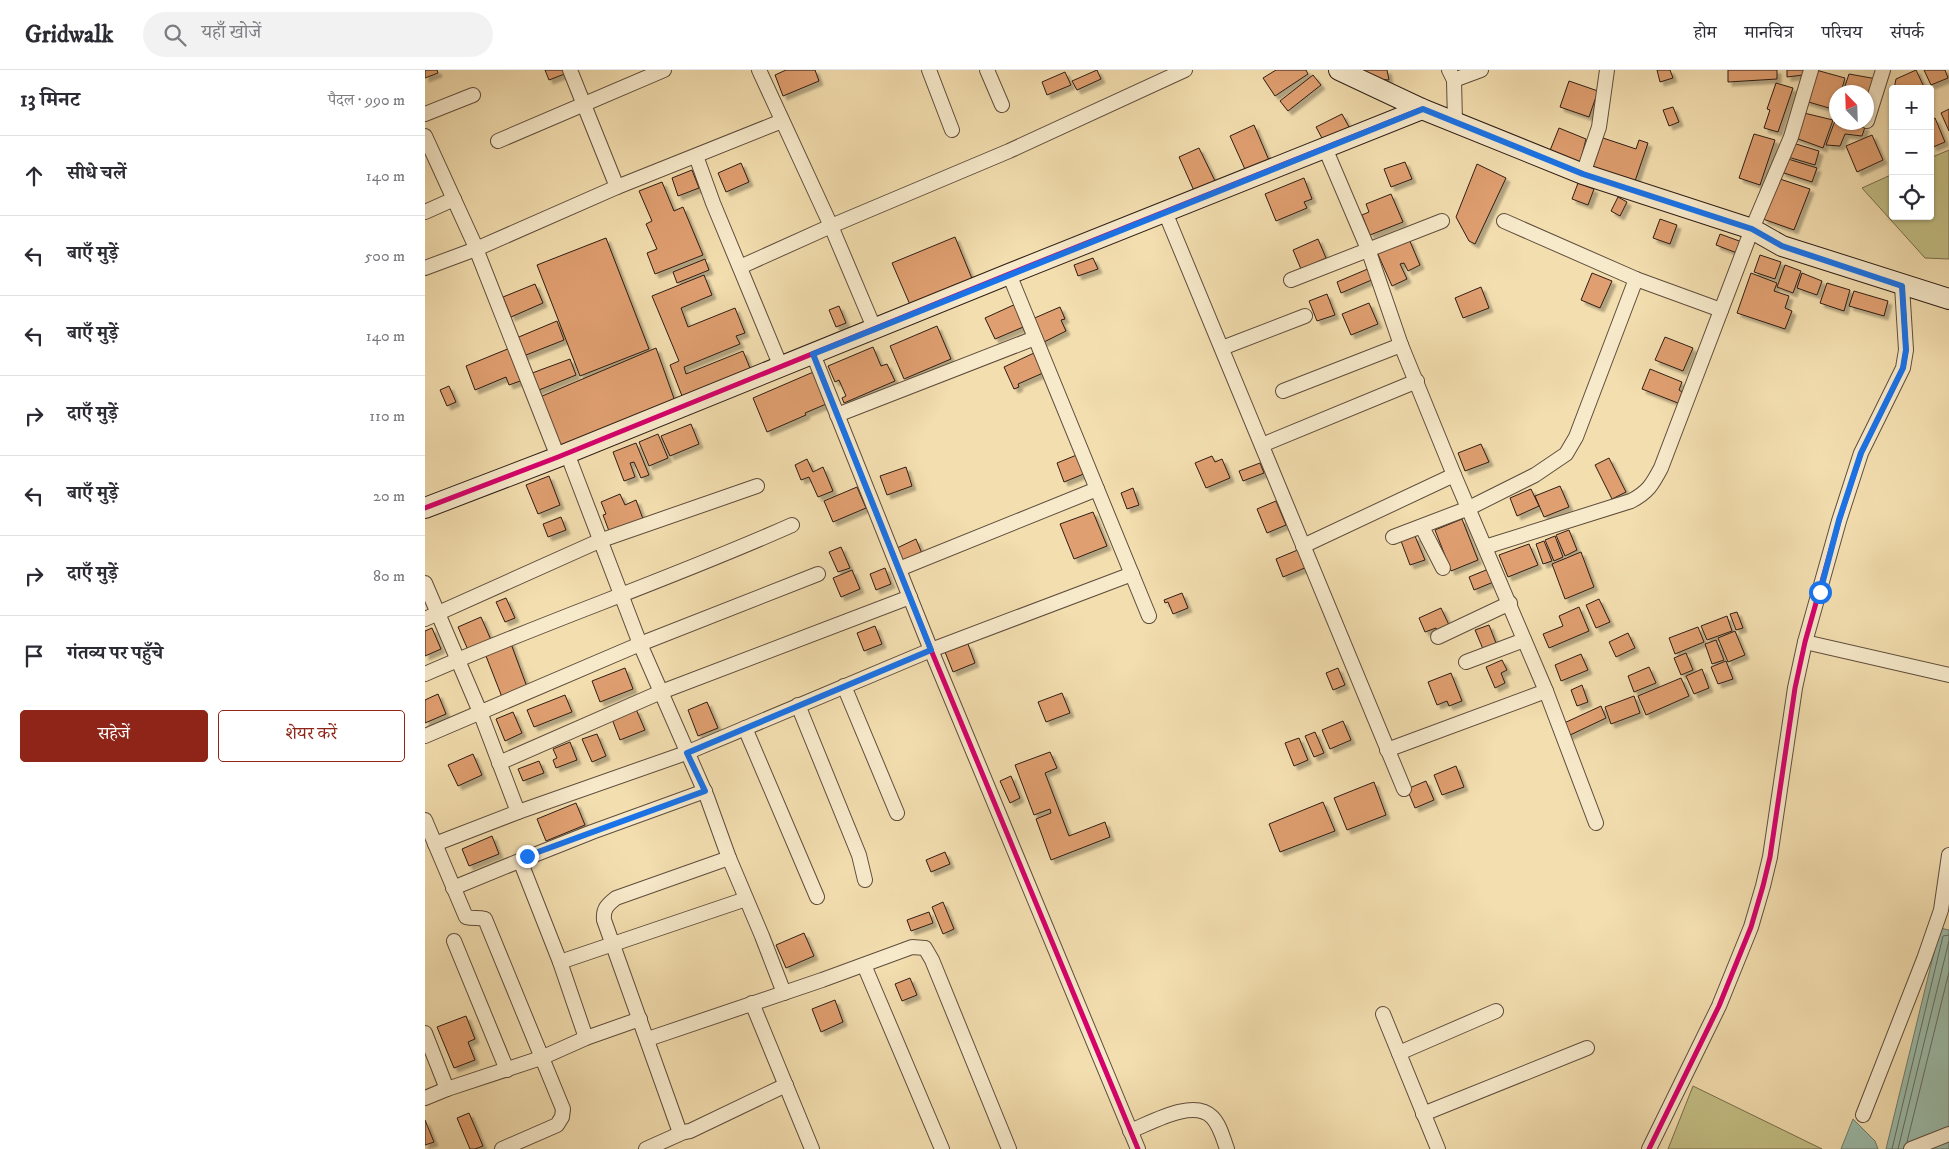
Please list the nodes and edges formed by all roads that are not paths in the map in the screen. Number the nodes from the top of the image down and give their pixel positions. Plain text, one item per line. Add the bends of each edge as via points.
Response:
1 (570, 70) edge
2 (664, 70) edge
3 (760, 70) edge
4 (929, 70) edge
5 (987, 70) edge
6 (1185, 70) edge
7 (1339, 70) edge
8 (1481, 70) edge
9 (1607, 70) edge
10 (1811, 70) edge
11 (1883, 70) edge
12 (1451, 75) edge
13 (473, 94) dead end
14 (1874, 98) edge
15 (584, 103) junction
16 (1001, 105) dead end
17 (1423, 109) junction
18 (425, 114) edge
19 (782, 121) junction
20 (1455, 122) junction
21 (952, 130) dead end
22 (425, 136) edge
23 (498, 141) dead end
24 (1325, 148) junction
25 (696, 156) junction
26 (1583, 174) junction
27 (617, 187) junction
28 (454, 199) junction
29 (425, 212) edge
30 (1165, 212) junction
31 (1442, 221) dead end
32 (1504, 221) dead end
33 (831, 226) junction
34 (1752, 229) junction
35 (476, 249) junction
36 (1368, 249) junction
37 (740, 267) junction
38 (425, 268) edge
39 (1009, 274) junction
40 (1636, 279) junction
41 (1291, 280) dead end
42 (1902, 286) junction
43 (1949, 299) edge
44 (1721, 310) junction
45 (1305, 316) dead end
46 (875, 330) junction
47 (1035, 338) junction
48 (1401, 345) junction
49 (1222, 348) junction
50 (813, 354) junction
51 (781, 367) junction
52 (1417, 381) junction
53 (1283, 391) dead end
54 (837, 415) junction
55 (1262, 445) junction
56 (562, 455) junction
57 (1454, 475) junction
58 (757, 486) dead end
59 (1097, 489) junction
60 (425, 508) edge
61 (1469, 508) junction
62 (792, 526) dead end
63 (1423, 527) junction
64 (1393, 537) dead end
65 (599, 541) junction
66 (1303, 546) junction
67 (1485, 547) junction
68 (1443, 568) dead end
69 (899, 569) junction
70 (818, 574) dead end
71 (1131, 574) junction
72 (425, 583) edge
73 (621, 594) junction
74 (910, 597) junction
75 (1510, 603) junction
76 (438, 613) junction
77 (1149, 616) dead end
78 (425, 619) edge
79 (1438, 637) dead end
80 (1524, 640) junction
81 (1805, 642) junction
82 (640, 644) junction
83 (931, 650) junction
84 (458, 660) junction
85 (1466, 662) dead end
86 (425, 674) edge
87 (1949, 675) edge
88 (844, 686) junction
89 (1546, 691) junction
90 (661, 692) junction
91 (798, 705) junction
92 (480, 712) junction
93 (745, 728) junction
94 (425, 736) edge
95 (1387, 750) junction
96 (687, 753) junction
97 (499, 763) junction
98 (1403, 789) dead end
99 (705, 791) junction
100 (518, 812) junction
101 (897, 813) dead end
102 (425, 820) edge
103 (1596, 823) dead end
104 (435, 844) junction
105 (1949, 855) edge
106 (729, 858) junction
107 (524, 859) junction
108 (865, 880) dead end
109 (453, 888) junction
110 (817, 897) dead end
111 (746, 899) junction
112 (1945, 911) edge
113 (454, 941) dead end
114 (613, 946) junction
115 (560, 962) junction
116 (863, 965) junction
117 (784, 993) junction
118 (752, 1003) junction
119 (1496, 1011) dead end
120 (1383, 1014) dead end
121 (640, 1019) junction
122 (425, 1033) edge
123 (586, 1038) junction
124 (647, 1039) junction
125 (1587, 1048) dead end
126 (1399, 1052) junction
127 (541, 1058) junction
128 (507, 1070) junction
129 (786, 1085) junction
130 (447, 1089) junction
131 (425, 1098) edge
132 (1423, 1114) junction
133 (1863, 1115) dead end
134 (1130, 1131) junction
135 (684, 1132) junction
136 (1949, 1134) edge
137 (502, 1149) edge
138 (646, 1149) edge
139 (812, 1149) edge
140 (942, 1149) edge
141 (1009, 1149) edge
142 (1138, 1149) edge
143 (1227, 1149) edge
144 (1438, 1149) edge
145 (1649, 1149) edge
146 (1911, 1149) edge

1 - 15 street
2 - 15 street
3 - 19 street
4 - 21 street
5 - 16 street
6 - 33 street
7 - 17 street
8 - 12 street
9 - 26 street via 1599,127
10 - 34 street via 1791,137
11 - 14 street
12 - 20 street
13 - 18 street
15 - 23 street
15 - 27 street
17 - 20 street
17 - 24 street
19 - 25 street
19 - 33 street
20 - 26 street
22 - 28 street
24 - 30 street
24 - 36 street
25 - 27 street
25 - 37 street
26 - 34 street
27 - 35 street
28 - 29 street
28 - 35 street
30 - 39 street
30 - 49 street
31 - 36 street
32 - 40 street
33 - 37 street
33 - 46 street
34 - 42 street via 1782,246
34 - 44 street
35 - 38 street
35 - 56 street
36 - 41 street
36 - 48 street
37 - 51 street
39 - 46 street
39 - 47 street
40 - 44 street
40 - 61 street via 1567,454 1535,475
42 - 43 street
42 - 81 street via 1906,350 1903,368 1861,453
44 - 67 street via 1661,468 1645,494
45 - 49 street
46 - 50 street
47 - 54 street
47 - 59 street
48 - 52 street
48 - 53 street
49 - 55 street
50 - 51 street
50 - 54 street
51 - 56 street
52 - 55 street
52 - 57 street
54 - 69 street
55 - 66 street
56 - 60 street
56 - 65 street
57 - 61 street
57 - 66 street
58 - 65 street
59 - 69 street
59 - 71 street
61 - 63 street
61 - 67 street
62 - 73 street via 716,559
63 - 64 street
63 - 68 street
65 - 73 street
65 - 76 street
66 - 95 street
67 - 75 street
69 - 74 street
70 - 82 street
71 - 77 street
71 - 83 street
72 - 76 street
73 - 82 street
73 - 84 street
74 - 83 street
74 - 90 street
75 - 79 street
75 - 80 street
76 - 78 street
76 - 84 street
80 - 85 street
80 - 89 street
81 - 87 street
81 - 145 street via 1770,857 1751,927 1719,1006
82 - 90 street
82 - 92 street
83 - 88 street
83 - 134 street
84 - 86 street
84 - 92 street
88 - 91 street
88 - 101 street
89 - 95 street
89 - 103 street
90 - 96 street
90 - 97 street
91 - 93 street
91 - 108 street via 859,855
92 - 94 street
92 - 97 street
93 - 96 street
93 - 110 street
95 - 98 street
96 - 99 street
96 - 100 street
97 - 100 street
99 - 106 street
99 - 107 street
100 - 104 street
102 - 104 street
104 - 109 street
105 - 112 street
106 - 111 street
106 - 114 street via 616,898 603,913
107 - 109 street
107 - 115 street via 523,868
109 - 127 street via 466,917 485,919
111 - 114 street
111 - 117 street
112 - 133 street
113 - 128 street
114 - 115 street
114 - 121 street
115 - 123 street
116 - 117 street
116 - 140 street
116 - 141 street via 912,947 925,948
117 - 118 street
118 - 124 street
118 - 129 street
119 - 126 street
120 - 126 street
121 - 123 street
121 - 124 street
122 - 130 street
123 - 127 street
124 - 135 street via 679,1130
125 - 132 street
126 - 132 street
127 - 128 street
127 - 137 street via 563,1109 562,1117 557,1125
128 - 130 street
129 - 135 street
129 - 139 street
130 - 131 street
132 - 144 street
134 - 142 street
134 - 143 street via 1195,1108 1212,1116
135 - 138 street
136 - 146 street

